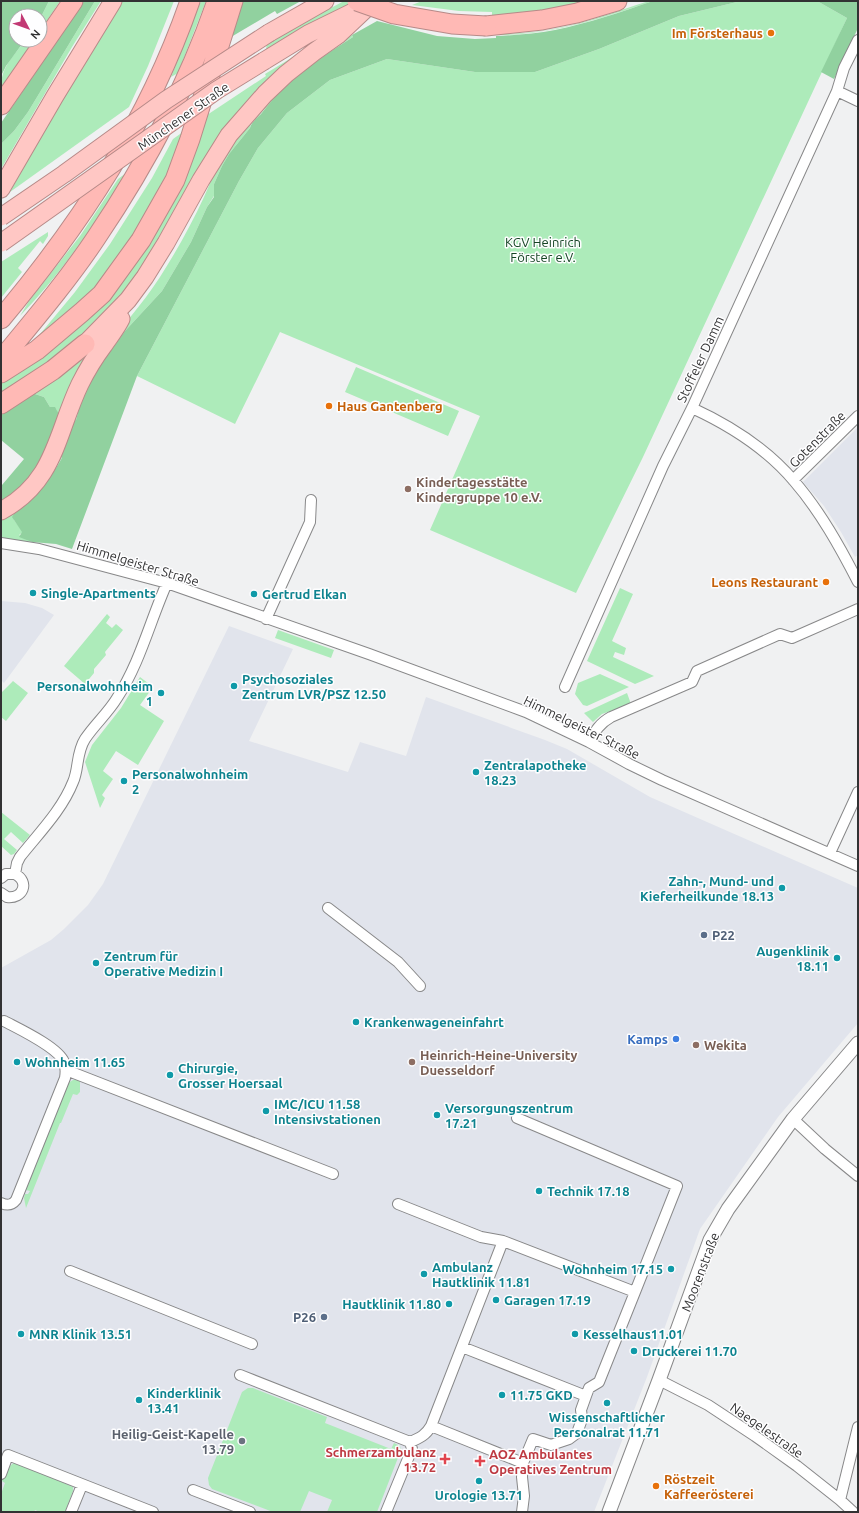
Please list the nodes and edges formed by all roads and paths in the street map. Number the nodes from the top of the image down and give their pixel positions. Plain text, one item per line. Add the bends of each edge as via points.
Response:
1 (73, 1) edge
2 (113, 1) edge
3 (190, 1) edge
4 (217, 1) edge
5 (233, 1) edge
6 (325, 1) edge
7 (357, 1) edge
8 (374, 1) edge
9 (617, 1) edge
10 (858, 40) edge
11 (837, 91) junction
12 (858, 101) edge
13 (1, 105) edge
14 (1, 189) edge
15 (1, 217) edge
16 (1, 243) edge
17 (128, 300) junction
18 (1, 320) edge
19 (85, 344) joint
20 (1, 360) edge
21 (1, 373) edge
22 (1, 404) edge
23 (692, 408) junction
24 (858, 416) edge
25 (793, 480) junction
26 (311, 500) dead end
27 (1, 511) edge
28 (1, 543) edge
29 (858, 582) edge
30 (167, 583) junction
31 (858, 609) edge
32 (266, 619) junction
33 (565, 687) dead end
34 (590, 742) junction
35 (858, 792) edge
36 (830, 854) junction
37 (858, 866) edge
38 (15, 874) junction
39 (1, 878) edge
40 (1, 893) edge
41 (328, 908) dead end
42 (420, 986) dead end
43 (4, 1021) dead end
44 (858, 1043) edge
45 (66, 1070) junction
46 (517, 1118) dead end
47 (793, 1119) junction
48 (333, 1174) dead end
49 (858, 1176) edge
50 (1, 1203) edge
51 (398, 1204) dead end
52 (503, 1241) junction
53 (70, 1271) dead end
54 (636, 1292) junction
55 (252, 1344) dead end
56 (462, 1347) junction
57 (240, 1375) dead end
58 (659, 1380) junction
59 (586, 1396) junction
60 (431, 1426) junction
61 (858, 1427) edge
62 (410, 1442) junction
63 (523, 1463) junction
64 (1, 1474) edge
65 (82, 1484) junction
66 (193, 1490) dead end
67 (840, 1500) junction
68 (71, 1512) edge
69 (153, 1512) edge
70 (250, 1512) edge
71 (386, 1512) edge
72 (522, 1512) edge
73 (609, 1512) edge
74 (853, 1512) edge

1 - 13 highway
2 - 14 highway
3 - 18 highway via 158,81 103,182 72,228
4 - 20 highway via 205,37 183,86 156,141 124,195 37,317
5 - 21 highway via 190,139 175,180 158,212 102,294 36,350
6 - 15 highway, Münchener Straße, bridge via 269,33 166,100
7 - 9 highway, bridge via 394,14 452,24 486,26 542,20
8 - 16 highway, Münchener Straße, bridge via 308,34 217,90
8 - 17 highway via 338,35 286,74 229,135 159,255
10 - 11 street, Stoffeler Damm via 844,68
11 - 12 street
11 - 23 street, Stoffeler Damm
17 - 19 highway
17 - 27 highway via 117,327 89,367 80,385 50,462 30,489
19 - 22 highway via 53,370
23 - 25 street via 753,444
23 - 33 street, Stoffeler Damm via 663,466
24 - 25 street, Gotenstraße
25 - 29 street via 828,528
26 - 32 street via 310,522
28 - 30 street, Himmelgeister Straße via 39,549
30 - 32 street, Himmelgeister Straße
30 - 38 street via 131,674 118,698 85,739 77,760 72,786 51,819 20,857
31 - 34 street via 792,638 780,634 697,671 692,682 611,716 597,727
32 - 34 street, Himmelgeister Straße via 370,654 526,712
34 - 36 street, Himmelgeister Straße via 662,780
35 - 36 street
36 - 37 street, Himmelgeister Straße
38 - 39 street via 6,874
38 - 40 street via 23,882 20,893 12,898
41 - 42 street via 398,962
43 - 45 street via 55,1050 63,1060
44 - 47 street, Moorenstraße
45 - 48 street
45 - 50 street via 16,1200 9,1205
46 - 54 street via 677,1186
47 - 49 street
47 - 58 street, Moorenstraße via 728,1209 710,1240
51 - 52 street via 481,1237
52 - 54 street
52 - 56 street
53 - 55 street
54 - 59 street via 599,1382 589,1388
56 - 59 street
56 - 60 street
57 - 62 street
58 - 67 street, Naegelestraße via 708,1405 755,1436
58 - 73 street, Moorenstraße
59 - 63 street via 577,1433 569,1439 551,1445 533,1439
60 - 62 street via 428,1432
60 - 63 street
61 - 67 street
62 - 71 street via 412,1449
63 - 72 street
64 - 65 street via 8,1455
65 - 68 street
65 - 69 street
66 - 70 street
67 - 74 street, Naegelestraße

